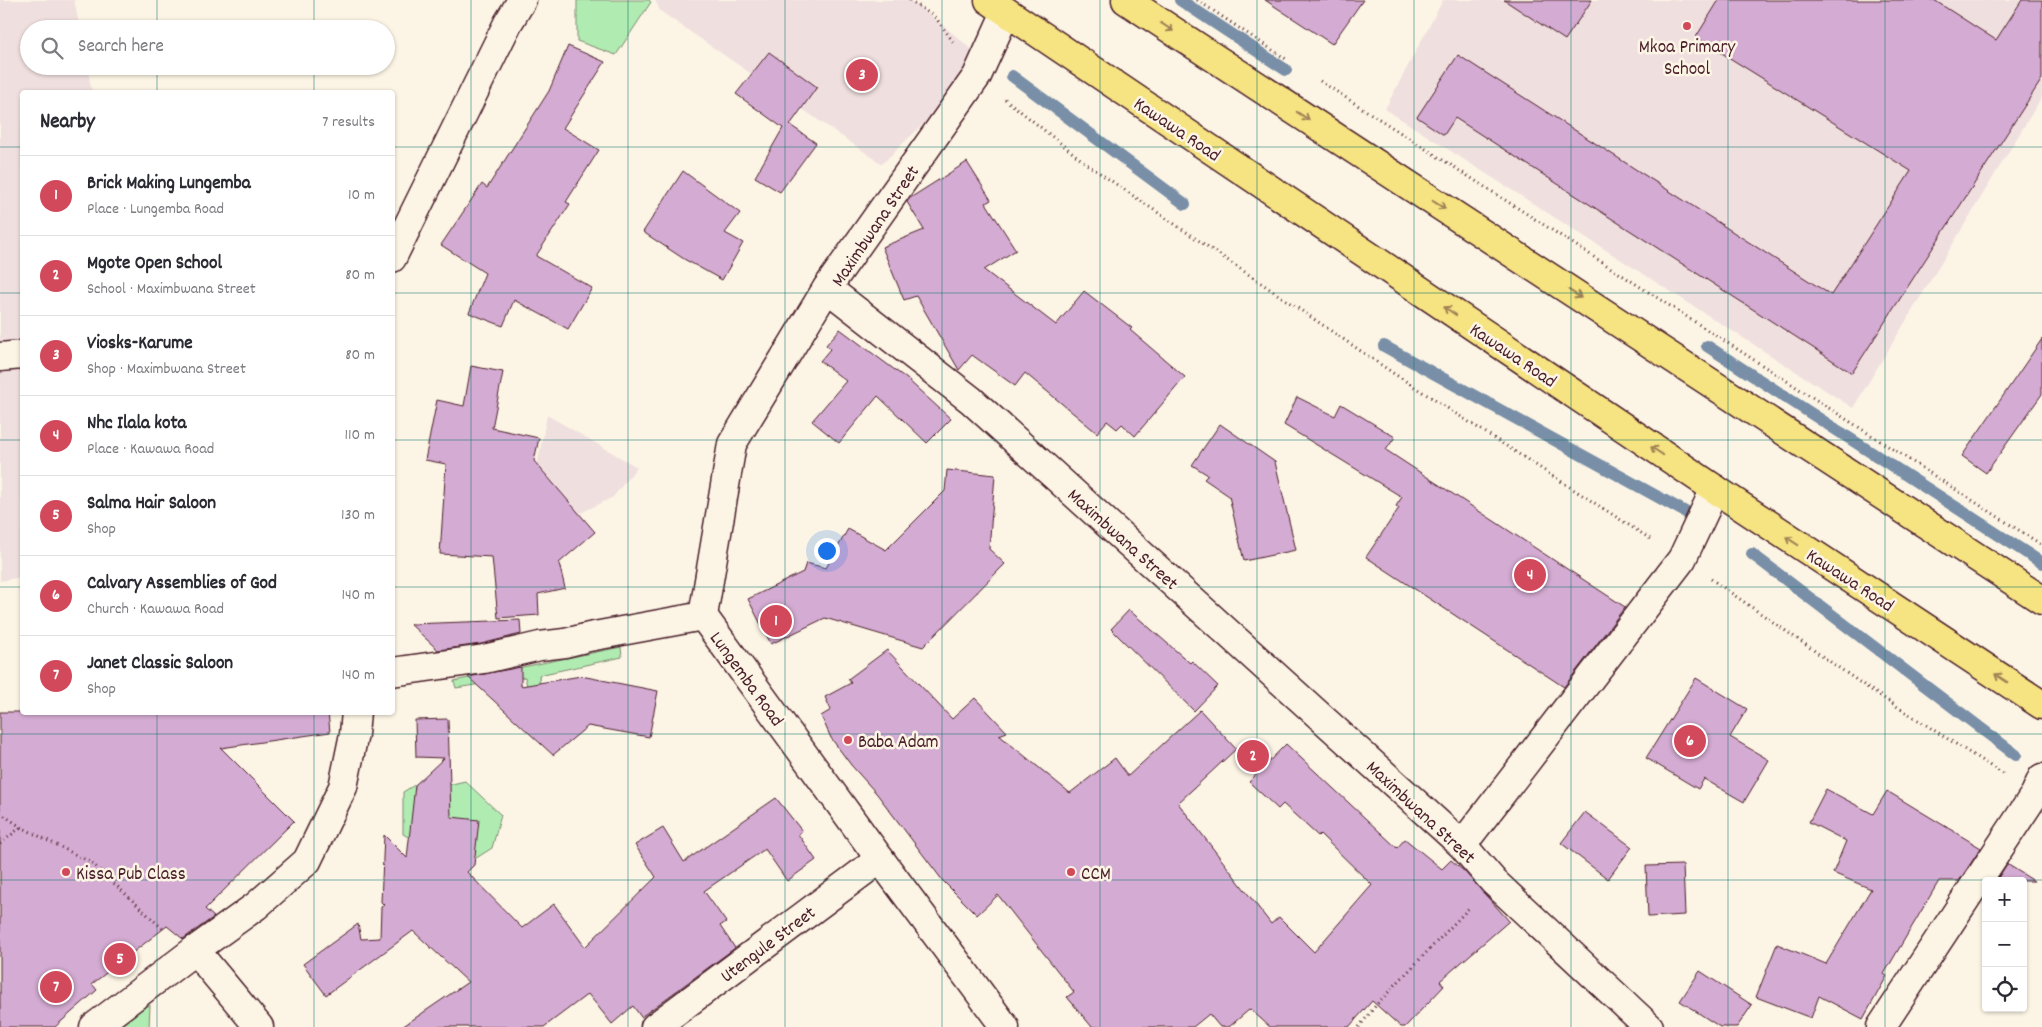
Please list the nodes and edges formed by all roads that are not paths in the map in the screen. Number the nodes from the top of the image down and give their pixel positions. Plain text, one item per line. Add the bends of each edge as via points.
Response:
1 (522, 0) edge
2 (1126, 0) edge
3 (998, 6) edge
4 (395, 252) edge
5 (827, 288) junction
6 (20, 355) edge
7 (0, 357) edge
8 (1715, 489) junction
9 (2042, 600) edge
10 (703, 616) junction
11 (395, 672) edge
12 (2042, 705) edge
13 (356, 715) edge
14 (2038, 786) edge
15 (1462, 845) junction
16 (880, 859) junction
17 (195, 950) junction
18 (94, 1027) edge
19 (259, 1027) edge
20 (655, 1027) edge
21 (1005, 1027) edge
22 (1649, 1027) edge
23 (1881, 1027) edge

1 - 4 street
2 -> 9 main road
3 - 5 street, Maximbwana Street via 977,76
8 -> 3 main road, Kawawa Road
5 - 10 street, Lungemba Road via 732,444
5 - 15 street, Maximbwana Street via 971,400
6 - 7 street
12 -> 8 main road, Kawawa Road
8 - 15 street via 1682,559
10 - 11 street via 484,659
10 - 16 street, Lungemba Road
13 - 17 street via 343,787 307,860 256,906
14 - 23 street
15 - 22 street, Maximbwana Street via 1494,882
16 - 20 street, Utengule Street
16 - 21 street, Lungemba Road
17 - 18 street
17 - 19 street

